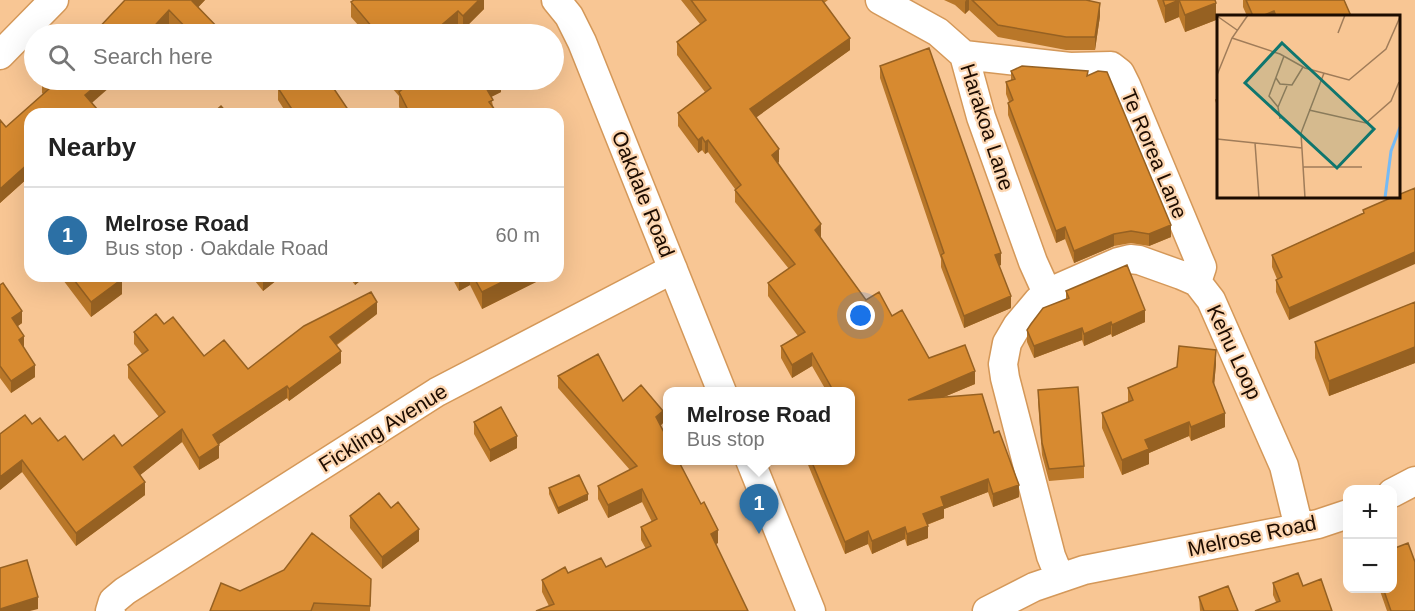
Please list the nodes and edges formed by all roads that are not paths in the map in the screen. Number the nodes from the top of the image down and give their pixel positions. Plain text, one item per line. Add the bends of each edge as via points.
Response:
1 (54, 0) edge
2 (556, 0) edge
3 (880, 0) edge
4 (30, 24) edge
5 (24, 31) edge
6 (0, 55) edge
7 (964, 55) junction
8 (673, 269) junction
9 (1197, 282) junction
10 (1047, 293) junction
11 (720, 387) edge
12 (752, 465) edge
13 (1415, 481) edge
14 (1397, 490) edge
15 (1343, 515) edge
16 (1299, 528) junction
17 (1060, 578) junction
18 (110, 611) edge
19 (811, 611) edge
20 (987, 611) edge

1 - 4 street
2 - 8 street, Oakdale Road via 582,42
3 - 7 street, Harakoa Lane via 938,32
5 - 6 street
7 - 9 street, Te Rorea Lane via 1116,69 1202,267
7 - 10 street, Harakoa Lane via 981,117
8 - 11 street, Oakdale Road
8 - 18 street, Fickling Avenue via 437,392 125,591 113,601
9 - 10 street, Kehu Loop via 1130,258
9 - 16 street, Kehu Loop via 1211,300 1284,466
10 - 17 street, Kehu Loop via 1017,326 1007,343 1003,364 1024,455
12 - 19 street
13 - 14 street
15 - 16 street, Melrose Road
16 - 17 street, Melrose Road
17 - 20 street, Melrose Road

